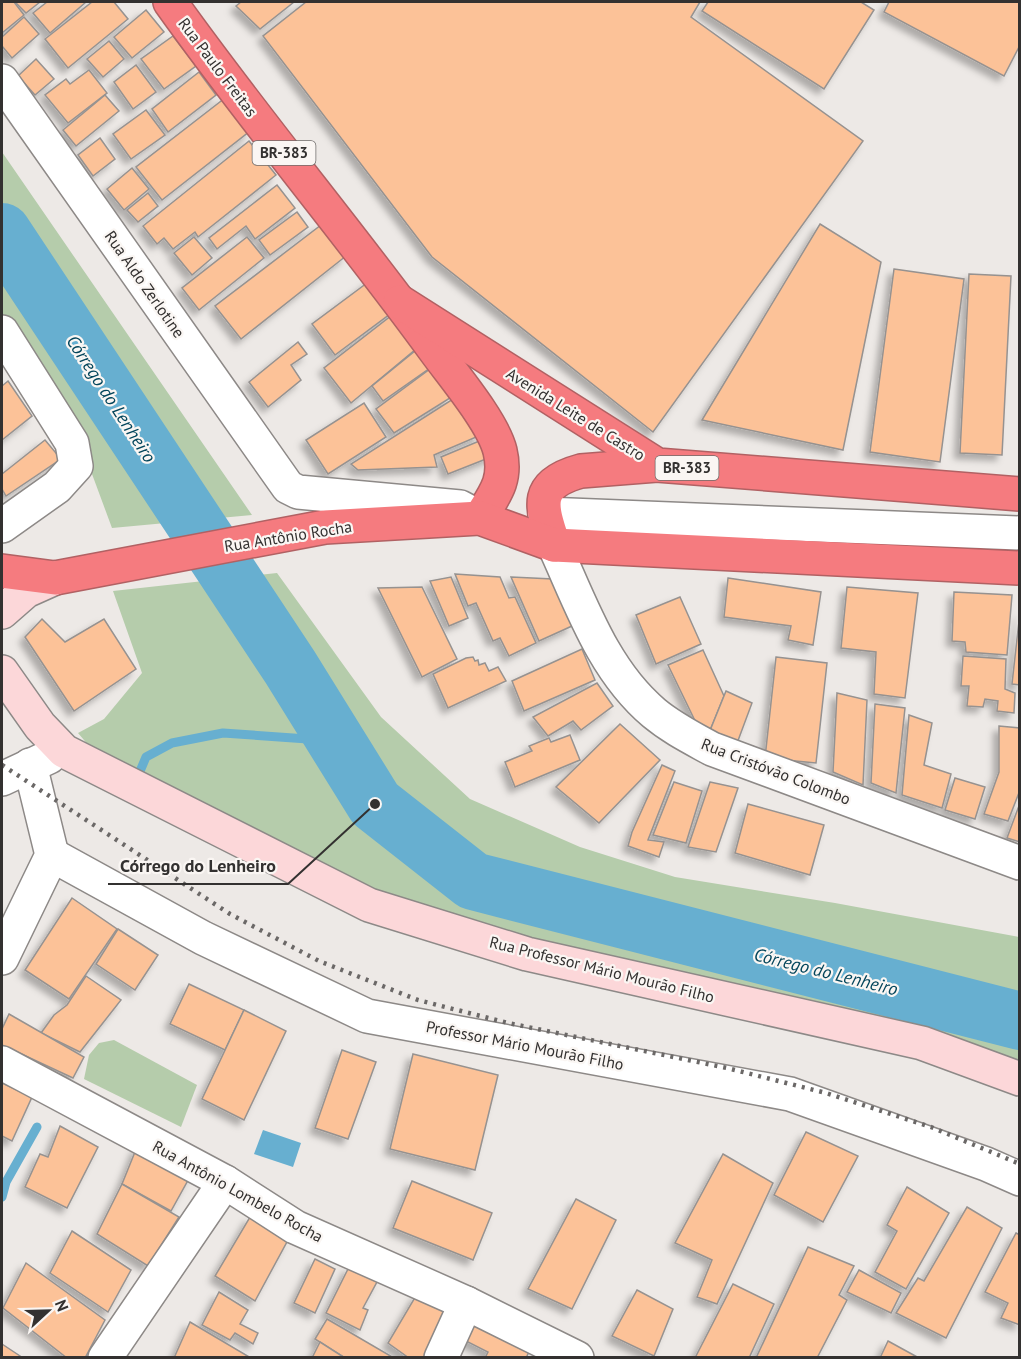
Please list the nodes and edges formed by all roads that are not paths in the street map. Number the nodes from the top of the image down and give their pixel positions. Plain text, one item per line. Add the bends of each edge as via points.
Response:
1 (170, 2) edge
2 (2, 81) edge
3 (400, 302) junction
4 (2, 332) edge
5 (657, 465) junction
6 (1020, 494) edge
7 (545, 514) junction
8 (480, 518) junction
9 (2, 525) edge
10 (1020, 533) edge
11 (554, 545) junction
12 (1020, 568) edge
13 (2, 571) edge
14 (55, 578) junction
15 (2, 612) edge
16 (2, 672) edge
17 (64, 751) junction
18 (16, 772) edge
19 (52, 855) junction
20 (1020, 862) edge
21 (2, 958) edge
22 (2, 1063) edge
23 (1020, 1079) edge
24 (1020, 1179) edge
25 (225, 1182) junction
26 (466, 1303) junction
27 (105, 1358) edge
28 (441, 1358) edge
29 (577, 1358) edge

1 - 3 highway, Rua Paulo Freitas / BR-383
2 - 8 street, Rua Aldo Zerlotine via 288,487 298,492 460,507
3 - 5 highway, Avenida Leite de Castro / BR-383
3 - 8 highway, Rua Paulo Freitas via 485,420 500,450 504,475
4 - 9 street via 72,443 76,466 57,487
5 - 6 highway, Avenida Leite de Castro / BR-383
5 - 7 highway via 571,474 546,490
7 - 10 street
7 - 11 highway
8 - 11 highway, Rua Antônio Rocha
8 - 14 highway, Rua Antônio Rocha via 325,527
11 - 12 highway
11 - 20 street, Rua Cristóvão Colombo via 607,658 638,699 676,729 712,749
13 - 14 highway, Rua Antônio Rocha
14 - 15 main road, Rua Antônio Rocha via 26,591
16 - 17 main road, Rua Professor Mário Mourão Filho via 40,726
17 - 18 street
17 - 23 main road, Rua Professor Mário Mourão Filho via 369,905 527,954 922,1043
18 - 19 street
19 - 21 street
19 - 24 street, Professor Mário Mourão Filho via 203,938 367,1016 790,1094
22 - 25 street, Rua Antônio Lombelo Rocha
25 - 26 street, Rua Antônio Lombelo Rocha via 295,1227
25 - 27 street
26 - 28 street
26 - 29 street, Rua Antônio Lombelo Rocha

